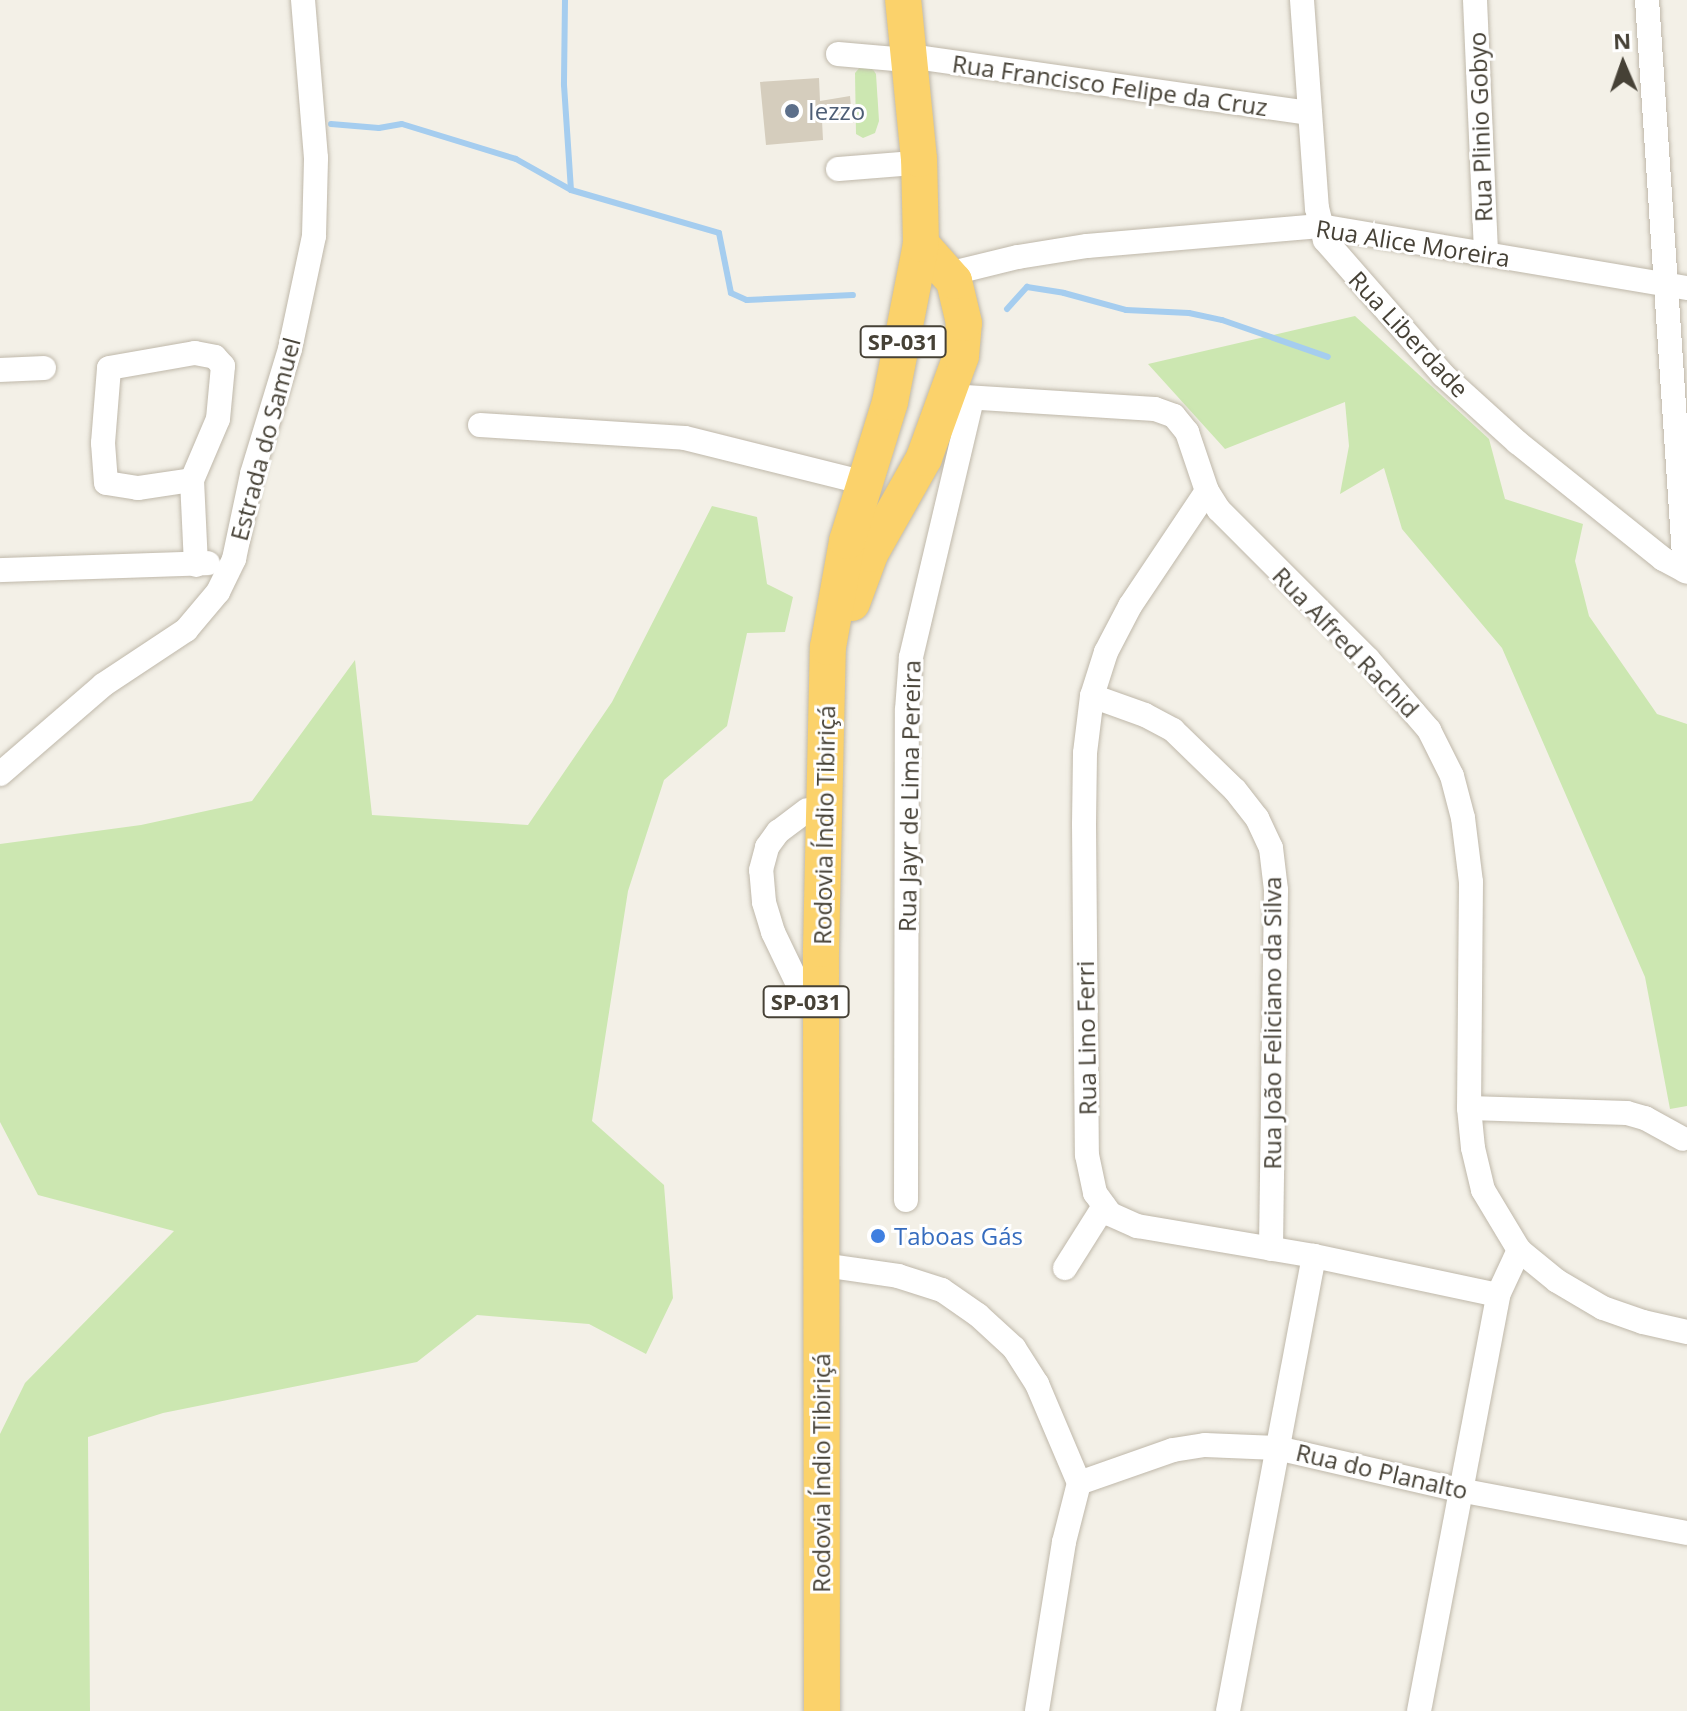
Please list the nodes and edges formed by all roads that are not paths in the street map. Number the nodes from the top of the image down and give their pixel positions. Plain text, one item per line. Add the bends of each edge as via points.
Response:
1 (303, 0) edge
2 (888, 0) edge
3 (903, 0) edge
4 (1302, 0) edge
5 (1475, 0) edge
6 (1647, 0) edge
7 (838, 54) dead end
8 (902, 58) junction
9 (1310, 113) junction
10 (902, 164) junction
11 (838, 169) dead end
12 (1320, 226) junction
13 (921, 244) junction
14 (1486, 254) junction
15 (948, 274) junction
16 (1675, 286) edge
17 (44, 368) dead end
18 (0, 370) edge
19 (960, 397) junction
20 (480, 425) dead end
21 (850, 479) junction
22 (192, 480) junction
23 (1207, 491) junction
24 (234, 559) junction
25 (196, 565) junction
26 (0, 570) edge
27 (1686, 572) edge
28 (827, 676) junction
29 (1092, 696) junction
30 (0, 774) edge
31 (1469, 1108) junction
32 (1683, 1139) dead end
33 (906, 1200) dead end
34 (1104, 1206) junction
35 (1271, 1249) junction
36 (1519, 1250) junction
37 (1314, 1256) junction
38 (823, 1265) junction
39 (1065, 1268) dead end
40 (1498, 1295) junction
41 (1687, 1332) edge
42 (1277, 1448) junction
43 (1079, 1483) junction
44 (1459, 1490) junction
45 (1687, 1533) edge
46 (804, 1711) edge
47 (822, 1711) edge
48 (1037, 1711) edge
49 (1228, 1711) edge
50 (1419, 1711) edge

1 - 24 street, Estrada do Samuel via 316,158 314,236
2 - 8 highway, Rodovia Índio Tibiriçá / SP-031
3 - 8 highway, Rodovia Índio Tibiriçá / SP-031
4 - 9 street, Rua Liberdade
5 - 14 street, Rua Plinio Gobyo
6 - 16 street
7 - 8 street, Rua Francisco Felipe da Cruz
8 - 9 street, Rua Francisco Felipe da Cruz
8 - 10 highway, Rodovia Índio Tibiriçá / SP-031
8 - 13 highway, Rodovia Índio Tibiriçá / SP-031 via 919,159
9 - 12 street, Rua Liberdade
10 - 11 street
10 - 21 highway, Rodovia Índio Tibiriçá / SP-031 via 896,258
12 - 14 street, Rua Alice Moreira
12 - 15 street, Rua Alice Moreira via 1087,246
12 - 27 street, Rua Liberdade via 1340,259 1443,375 1517,442
13 - 15 highway
13 - 28 highway, Rodovia Índio Tibiriçá / SP-031 via 890,402 834,600
14 - 16 street, Rua Alice Moreira
15 - 19 highway via 964,323
16 - 27 street
17 - 18 street
19 - 23 street, Rua Alfred Rachid via 1155,409 1174,416 1187,432
19 - 28 highway via 870,554
19 - 33 street, Rua Jayr de Lima Pereira via 911,657 907,710
20 - 21 street via 685,438
21 - 46 highway, Rodovia Índio Tibiriçá / SP-031 via 819,611 811,680 799,1579
22 - 22 street via 218,419 223,366 219,359 195,353 109,368 103,443 106,483 138,488
22 - 25 street
23 - 29 street, Rua Lino Ferri via 1130,606 1106,652
23 - 31 street, Rua Alfred Rachid via 1240,535 1368,659 1429,730 1452,776 1471,882
24 - 25 street
24 - 30 street, Estrada do Samuel via 218,592 186,630 103,685
25 - 26 street
28 - 38 highway, Rodovia Índio Tibiriçá / SP-031 via 821,949
29 - 34 street, Rua Lino Ferri via 1084,781 1087,1155 1095,1193
29 - 35 street, Rua João Feliciano da Silva via 1173,730 1235,790 1271,848 1276,890
31 - 32 street via 1627,1113
31 - 36 street, Rua Alfred Rachid via 1483,1190
34 - 35 street via 1137,1226
34 - 39 street
35 - 37 street
36 - 40 street
36 - 41 street, Rua Alfred Rachid via 1603,1308
37 - 40 street
37 - 42 street
38 - 43 street via 922,1281 978,1315 1014,1348 1037,1384
38 - 47 highway, Rodovia Índio Tibiriçá / SP-031
40 - 44 street
42 - 43 street, Rua do Planalto via 1205,1445 1173,1450
42 - 44 street, Rua do Planalto
42 - 49 street
43 - 48 street via 1064,1542
44 - 45 street, Rua do Planalto
44 - 50 street

